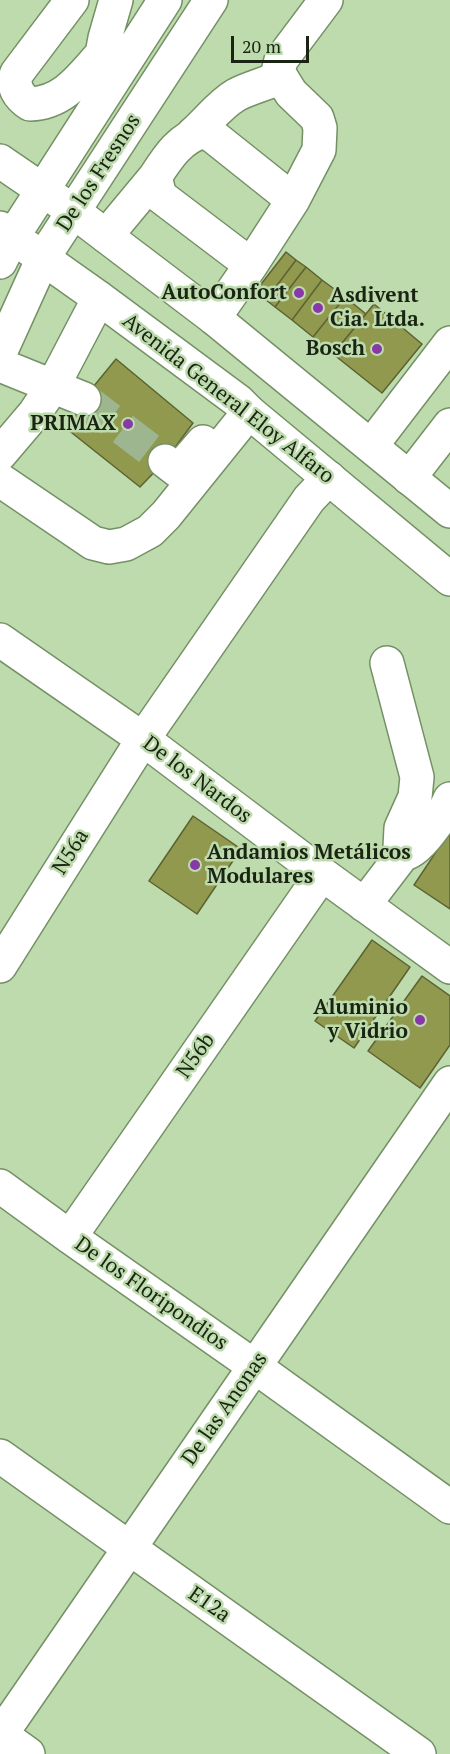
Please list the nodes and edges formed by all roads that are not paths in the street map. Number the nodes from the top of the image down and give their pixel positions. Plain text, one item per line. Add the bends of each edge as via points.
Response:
1 (72, 0) edge
2 (116, 0) edge
3 (165, 0) edge
4 (211, 0) edge
5 (326, 0) edge
6 (110, 64) junction
7 (281, 77) junction
8 (193, 134) junction
9 (0, 161) edge
10 (155, 177) junction
11 (42, 190) junction
12 (293, 200) junction
13 (73, 211) junction
14 (106, 236) junction
15 (4, 242) edge
16 (43, 258) junction
17 (251, 265) junction
18 (99, 298) junction
19 (214, 318) junction
20 (450, 344) edge
21 (0, 353) edge
22 (0, 365) edge
23 (53, 386) junction
24 (84, 399) tunnel mouth
25 (243, 407) junction
26 (450, 425) edge
27 (371, 446) junction
28 (0, 454) edge
29 (165, 461) tunnel mouth
30 (329, 478) junction
31 (410, 478) junction
32 (0, 480) edge
33 (450, 511) edge
34 (450, 579) edge
35 (0, 640) edge
36 (387, 663) dead end
37 (142, 738) junction
38 (450, 799) edge
39 (403, 854) junction
40 (322, 874) junction
41 (364, 905) junction
42 (0, 966) edge
43 (450, 967) edge
44 (450, 1083) edge
45 (0, 1186) edge
46 (70, 1237) junction
47 (254, 1366) junction
48 (0, 1456) edge
49 (449, 1504) edge
50 (129, 1548) junction
51 (0, 1735) edge
52 (28, 1754) edge
53 (419, 1754) edge

1 - 6 street via 17,73 14,79 20,96 30,104 51,101
2 - 6 street via 105,38
3 - 6 street, De los Fresnos
4 - 13 street, De los Fresnos
5 - 7 street via 280,60
6 - 11 street, De los Fresnos
7 - 8 street via 236,95
7 - 12 street via 291,93 317,118 320,128 319,150
8 - 10 street via 166,159
8 - 12 street via 204,131 214,137
9 - 11 street
10 - 14 street
10 - 17 street via 160,196
11 - 13 street
11 - 15 street, De los Fresnos
12 - 17 street
13 - 14 street
13 - 16 street, De los Fresnos
14 - 19 street
15 - 16 street, Avenida General Eloy Alfaro
16 - 18 street, Avenida General Eloy Alfaro
16 - 21 street, De los Fresnos
17 - 19 street
18 - 23 street
18 - 25 street, Avenida General Eloy Alfaro
19 - 27 street
20 - 27 street
22 - 23 street
23 - 24 street
23 - 28 street
25 - 29 street via 178,471
25 - 30 street, Avenida General Eloy Alfaro
25 - 32 street via 166,515 150,531 126,544 109,547 93,543
26 - 31 street
27 - 31 street
30 - 34 street, Avenida General Eloy Alfaro
30 - 37 street, N56a via 302,509
31 - 33 street
35 - 37 street, De los Nardos
36 - 39 street via 417,777 415,797 401,828
37 - 40 street, De los Nardos
37 - 42 street, N56a
38 - 39 street via 428,834
39 - 41 street
40 - 41 street, De los Nardos
40 - 46 street, N56b
41 - 43 street, De los Nardos
44 - 47 street, De las Anonas
45 - 46 street, De los Floripondios
46 - 47 street, De los Floripondios
47 - 49 street, De los Floripondios
47 - 50 street, De las Anonas
48 - 50 street, E12a
50 - 51 street, De las Anonas
50 - 53 street, E12a
51 - 52 street

